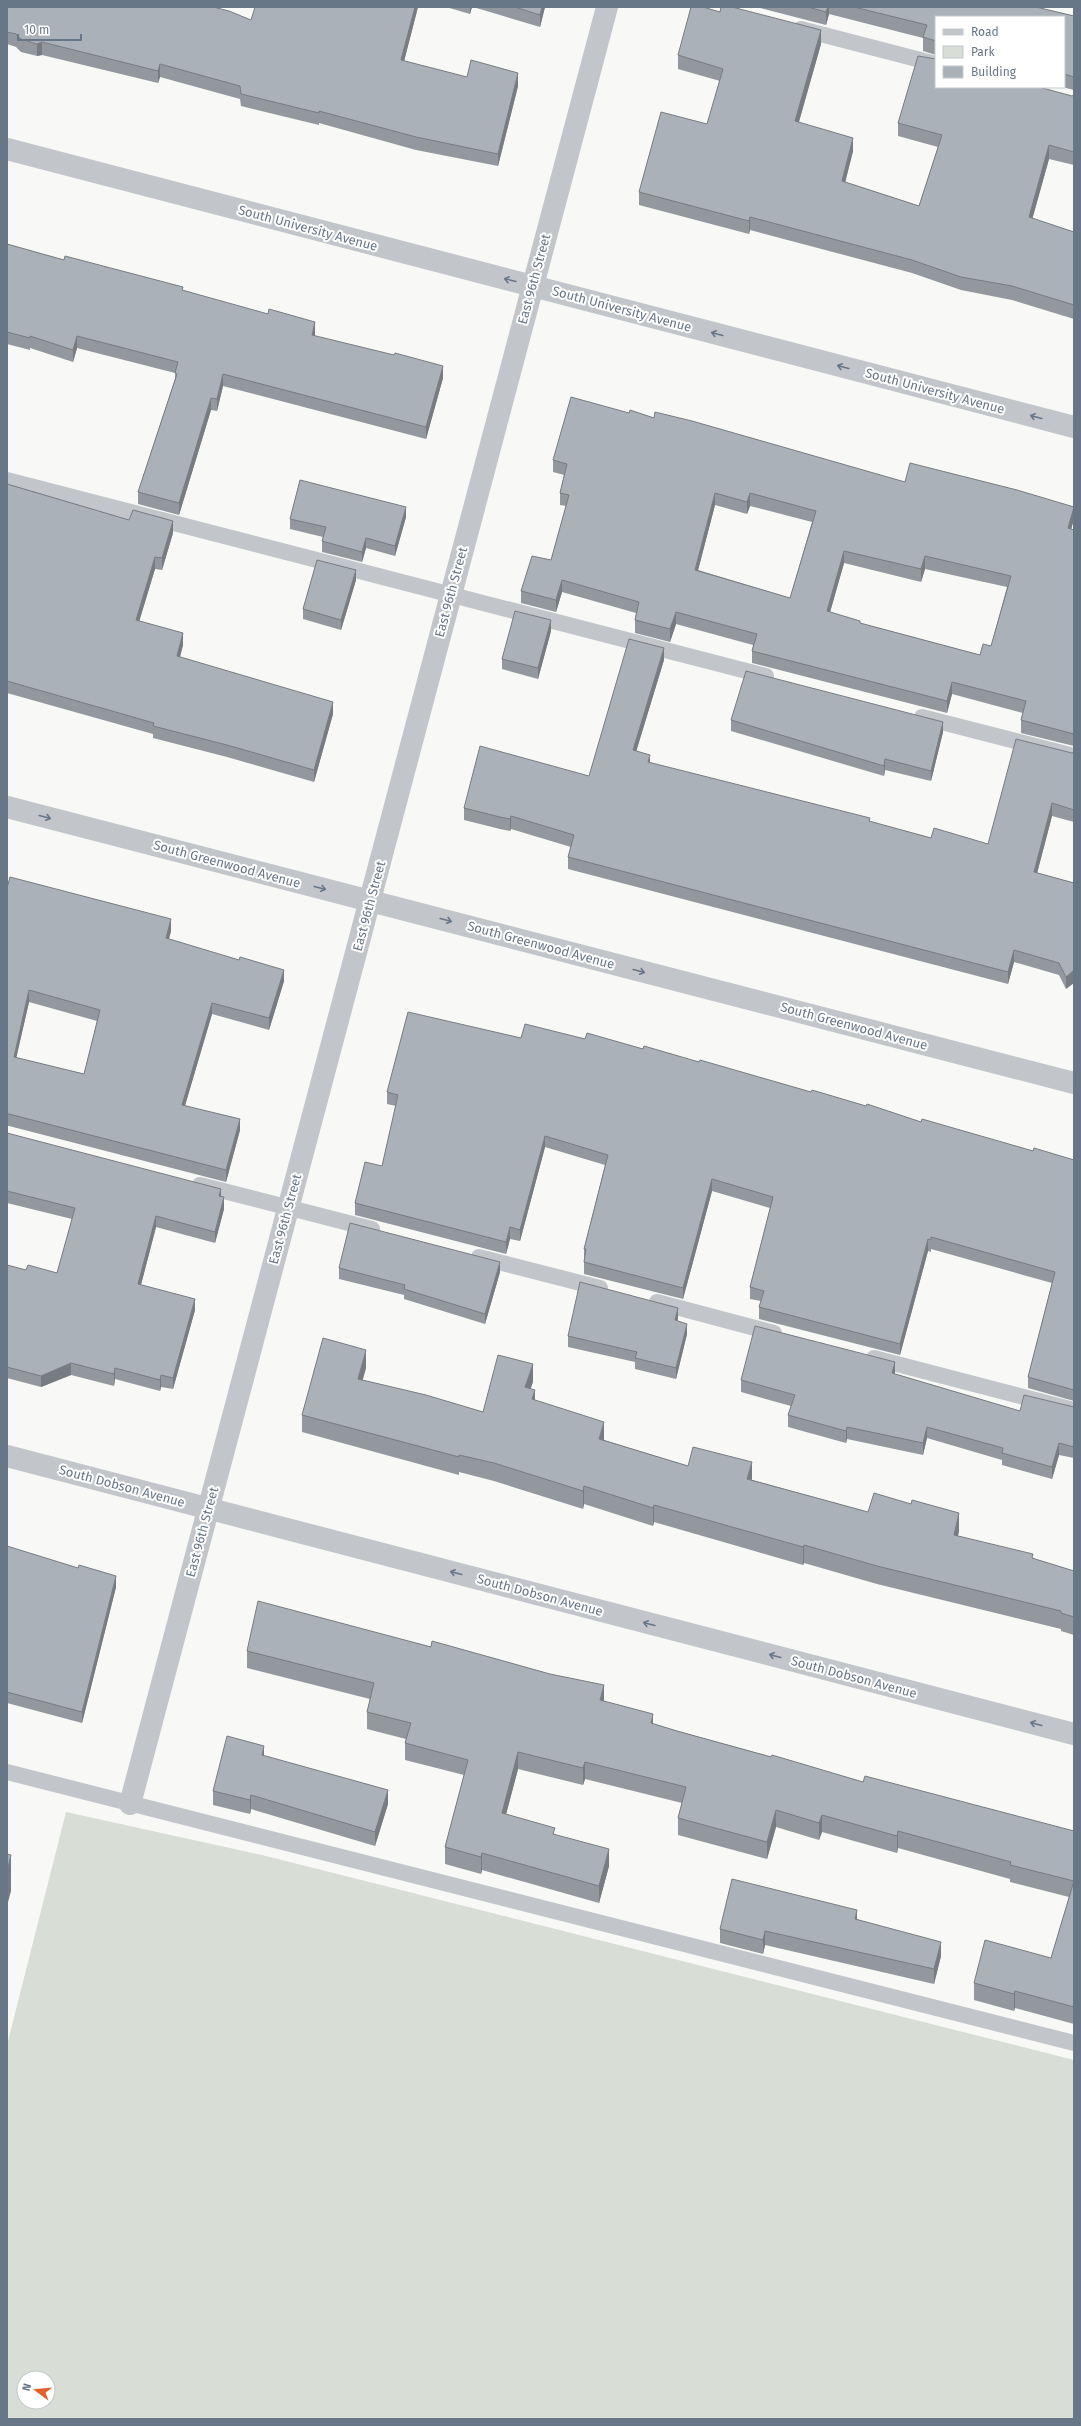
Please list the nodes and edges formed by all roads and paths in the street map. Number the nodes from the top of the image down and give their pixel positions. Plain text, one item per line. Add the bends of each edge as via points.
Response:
1 (607, 7) edge
2 (786, 25) edge
3 (935, 64) edge
4 (7, 149) edge
5 (532, 286) junction
6 (1074, 427) edge
7 (7, 480) edge
8 (450, 594) junction
9 (780, 680) edge
10 (904, 712) edge
11 (1074, 756) edge
12 (7, 807) edge
13 (370, 901) junction
14 (1074, 1083) edge
15 (188, 1182) edge
16 (289, 1207) junction
17 (388, 1233) edge
18 (465, 1253) edge
19 (611, 1291) edge
20 (642, 1298) edge
21 (789, 1336) edge
22 (858, 1354) edge
23 (1074, 1410) edge
24 (7, 1456) edge
25 (209, 1509) junction
26 (1074, 1734) edge
27 (7, 1772) edge
28 (130, 1804) junction
29 (1074, 2044) edge

1 - 5 street, East 96th Street
2 - 3 lane
5 -> 4 street, South University Avenue
6 -> 5 street, South University Avenue
5 - 8 street, East 96th Street
7 - 8 lane
8 - 9 lane
8 - 13 street, East 96th Street
10 - 11 lane
12 -> 13 street, South Greenwood Avenue
13 -> 14 street, South Greenwood Avenue
13 - 16 street, East 96th Street
15 - 16 lane
16 - 17 lane
16 - 25 street, East 96th Street
18 - 19 lane
20 - 21 lane
22 - 23 lane
24 - 25 street, South Dobson Avenue
26 -> 25 street, South Dobson Avenue
25 - 28 street, East 96th Street
27 - 28 lane
28 - 29 lane

